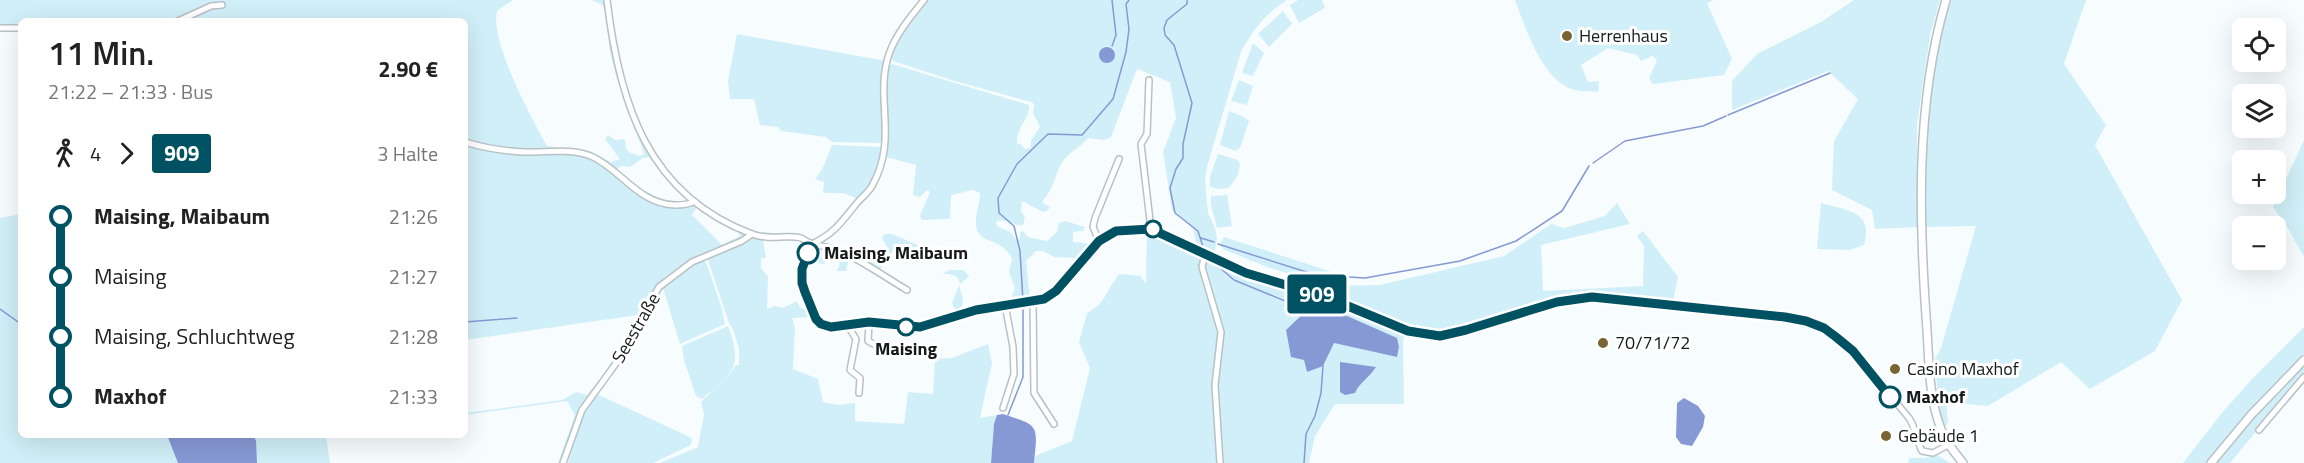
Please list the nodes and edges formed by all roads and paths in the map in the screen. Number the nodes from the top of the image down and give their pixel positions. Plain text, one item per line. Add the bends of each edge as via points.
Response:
1 (608, 0) edge
2 (924, 0) edge
3 (1946, 0) edge
4 (222, 4) dead end
5 (185, 18) edge
6 (0, 28) edge
7 (18, 28) edge
8 (1149, 80) dead end
9 (468, 143) edge
10 (1119, 159) dead end
11 (693, 202) junction
12 (1151, 229) junction
13 (752, 234) junction
14 (1099, 241) junction
15 (813, 244) junction
16 (1205, 254) junction
17 (907, 290) dead end
18 (1030, 302) junction
19 (1005, 305) junction
20 (869, 322) junction
21 (848, 326) junction
22 (856, 339) junction
23 (868, 341) junction
24 (902, 353) dead end
25 (2304, 360) edge
26 (2304, 377) edge
27 (858, 393) dead end
28 (1003, 408) dead end
29 (1054, 424) dead end
30 (2259, 430) dead end
31 (1948, 445) junction
32 (563, 463) edge
33 (1220, 463) edge
34 (1963, 463) edge
35 (2211, 463) edge

1 - 11 street via 621,77 636,123 660,167
2 - 15 street via 888,55 884,87 886,145 874,181 840,226
3 - 31 main road via 1927,100 1922,192 1929,364 1938,419
4 - 5 street
6 - 7 street
8 - 12 street via 1147,134 1141,144
9 - 11 street via 516,152 585,154 653,200 674,205
10 - 14 street via 1095,218 1093,227
11 - 13 street
12 - 14 street via 1116,231
12 - 16 street
13 - 15 street via 771,239 800,238
13 - 32 street, Seestraße via 692,262 659,287 611,370 582,410
14 - 18 street via 1056,291
15 - 17 street via 839,250
15 - 21 street via 805,260 802,283 814,316 824,325
16 - 31 street via 1246,273 1303,289 1408,331 1440,336 1557,302 1592,297 1806,321 1824,328 1853,351 1916,428 1922,451 1933,453
16 - 33 street via 1202,267 1221,332 1215,385
18 - 19 street
18 - 29 street via 1034,393
19 - 20 street via 920,327
19 - 28 street via 1014,374
20 - 21 street
20 - 23 street
21 - 22 street
22 - 23 street
22 - 27 street via 850,370 860,378
23 - 24 street
25 - 35 main road
26 - 30 street
31 - 34 main road

